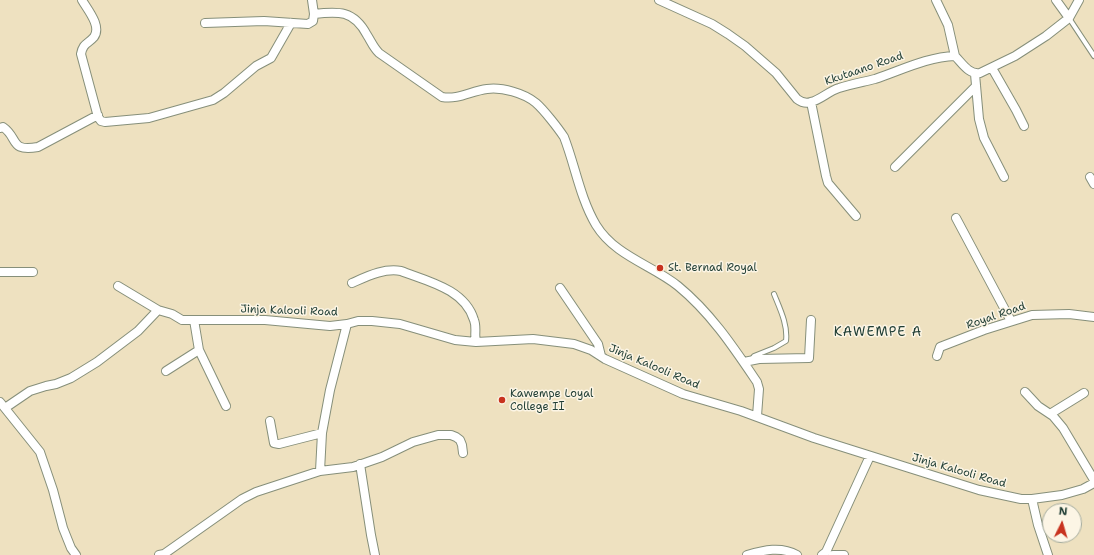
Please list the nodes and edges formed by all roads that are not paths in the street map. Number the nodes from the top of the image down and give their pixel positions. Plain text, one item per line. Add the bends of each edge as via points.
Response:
1 (82, 0) edge
2 (312, 0) edge
3 (659, 0) edge
4 (936, 0) edge
5 (1056, 0) edge
6 (1079, 0) edge
7 (314, 14) junction
8 (1069, 18) junction
9 (206, 23) dead end
10 (291, 23) junction
11 (955, 56) junction
12 (1094, 56) edge
13 (992, 68) junction
14 (975, 74) junction
15 (976, 86) junction
16 (810, 102) junction
17 (98, 115) junction
18 (1024, 126) dead end
19 (0, 128) edge
20 (895, 167) dead end
21 (1004, 177) dead end
22 (856, 216) dead end
23 (956, 218) dead end
24 (0, 272) edge
25 (33, 272) dead end
26 (352, 283) dead end
27 (118, 286) dead end
28 (560, 288) dead end
29 (774, 294) dead end
30 (158, 310) junction
31 (1094, 317) edge
32 (194, 320) junction
33 (811, 320) dead end
34 (1010, 321) junction
35 (347, 324) junction
36 (476, 342) junction
37 (199, 350) junction
38 (602, 356) junction
39 (937, 356) dead end
40 (748, 362) junction
41 (166, 371) dead end
42 (1025, 392) dead end
43 (1084, 393) dead end
44 (2, 405) edge
45 (226, 406) dead end
46 (1050, 414) junction
47 (757, 416) junction
48 (270, 420) dead end
49 (322, 434) junction
50 (463, 453) dead end
51 (870, 456) junction
52 (360, 464) junction
53 (320, 471) junction
54 (1094, 482) edge
55 (1032, 499) junction
56 (76, 555) edge
57 (159, 555) edge
58 (376, 555) edge
59 (747, 555) edge
60 (797, 555) edge
61 (822, 555) edge
62 (833, 555) edge
63 (844, 555) edge
64 (1048, 555) edge

1 - 17 street via 96,23 94,37 82,48 81,54
2 - 7 street
3 - 16 street via 728,34 776,73 797,99
4 - 11 street via 948,25
5 - 8 street
6 - 8 street
7 - 10 street via 314,21 311,23
7 - 40 street via 335,12 352,17 360,24 379,53 442,97 457,97 488,88 515,92 537,104 564,137 587,208 596,226 622,252 667,277 690,296
8 - 12 lane
8 - 13 street via 1015,56
9 - 10 street
10 - 17 street via 271,58 256,66 213,100 149,118 105,122 101,121
11 - 14 street
11 - 16 street, Kkutaano Road via 928,60 874,79 838,88
13 - 14 street
13 - 18 street
14 - 15 street
15 - 20 street
15 - 21 street via 979,119 984,138
16 - 22 street via 828,183
17 - 19 street via 38,147 31,148 16,145 7,130
23 - 34 street
24 - 25 street
26 - 36 street via 369,275 394,270 440,286 468,307 474,319
27 - 30 street, Jinja Kalooli Road
28 - 38 street via 598,344
29 - 40 lane via 784,319 786,341 754,356
30 - 32 street, Jinja Kalooli Road via 182,320
30 - 44 street via 138,331 71,378 30,391
31 - 34 street, Royal Road via 1069,314 1032,315
32 - 35 street, Jinja Kalooli Road via 265,320 330,326
32 - 37 street
33 - 40 street via 808,358 772,358
34 - 39 street, Royal Road via 940,347
35 - 36 street, Jinja Kalooli Road via 358,321 386,322 455,340
35 - 49 street
36 - 38 street, Jinja Kalooli Road via 533,339 574,344
37 - 41 street
37 - 45 street
38 - 47 street, Jinja Kalooli Road via 683,394
40 - 47 street via 758,382
42 - 46 street
43 - 46 street
44 - 56 street via 40,452 63,528
46 - 54 street via 1063,428
47 - 51 street, Jinja Kalooli Road
48 - 49 street via 274,443
49 - 53 street
50 - 52 street via 460,440 456,437 438,435
51 - 55 street, Jinja Kalooli Road via 979,490
51 - 61 street via 826,552
52 - 53 street
52 - 58 street via 370,535
53 - 57 street via 248,496
54 - 55 street, Jinja Kalooli Road via 1083,489 1062,495
55 - 64 street
59 - 60 street via 771,549
62 - 63 street

